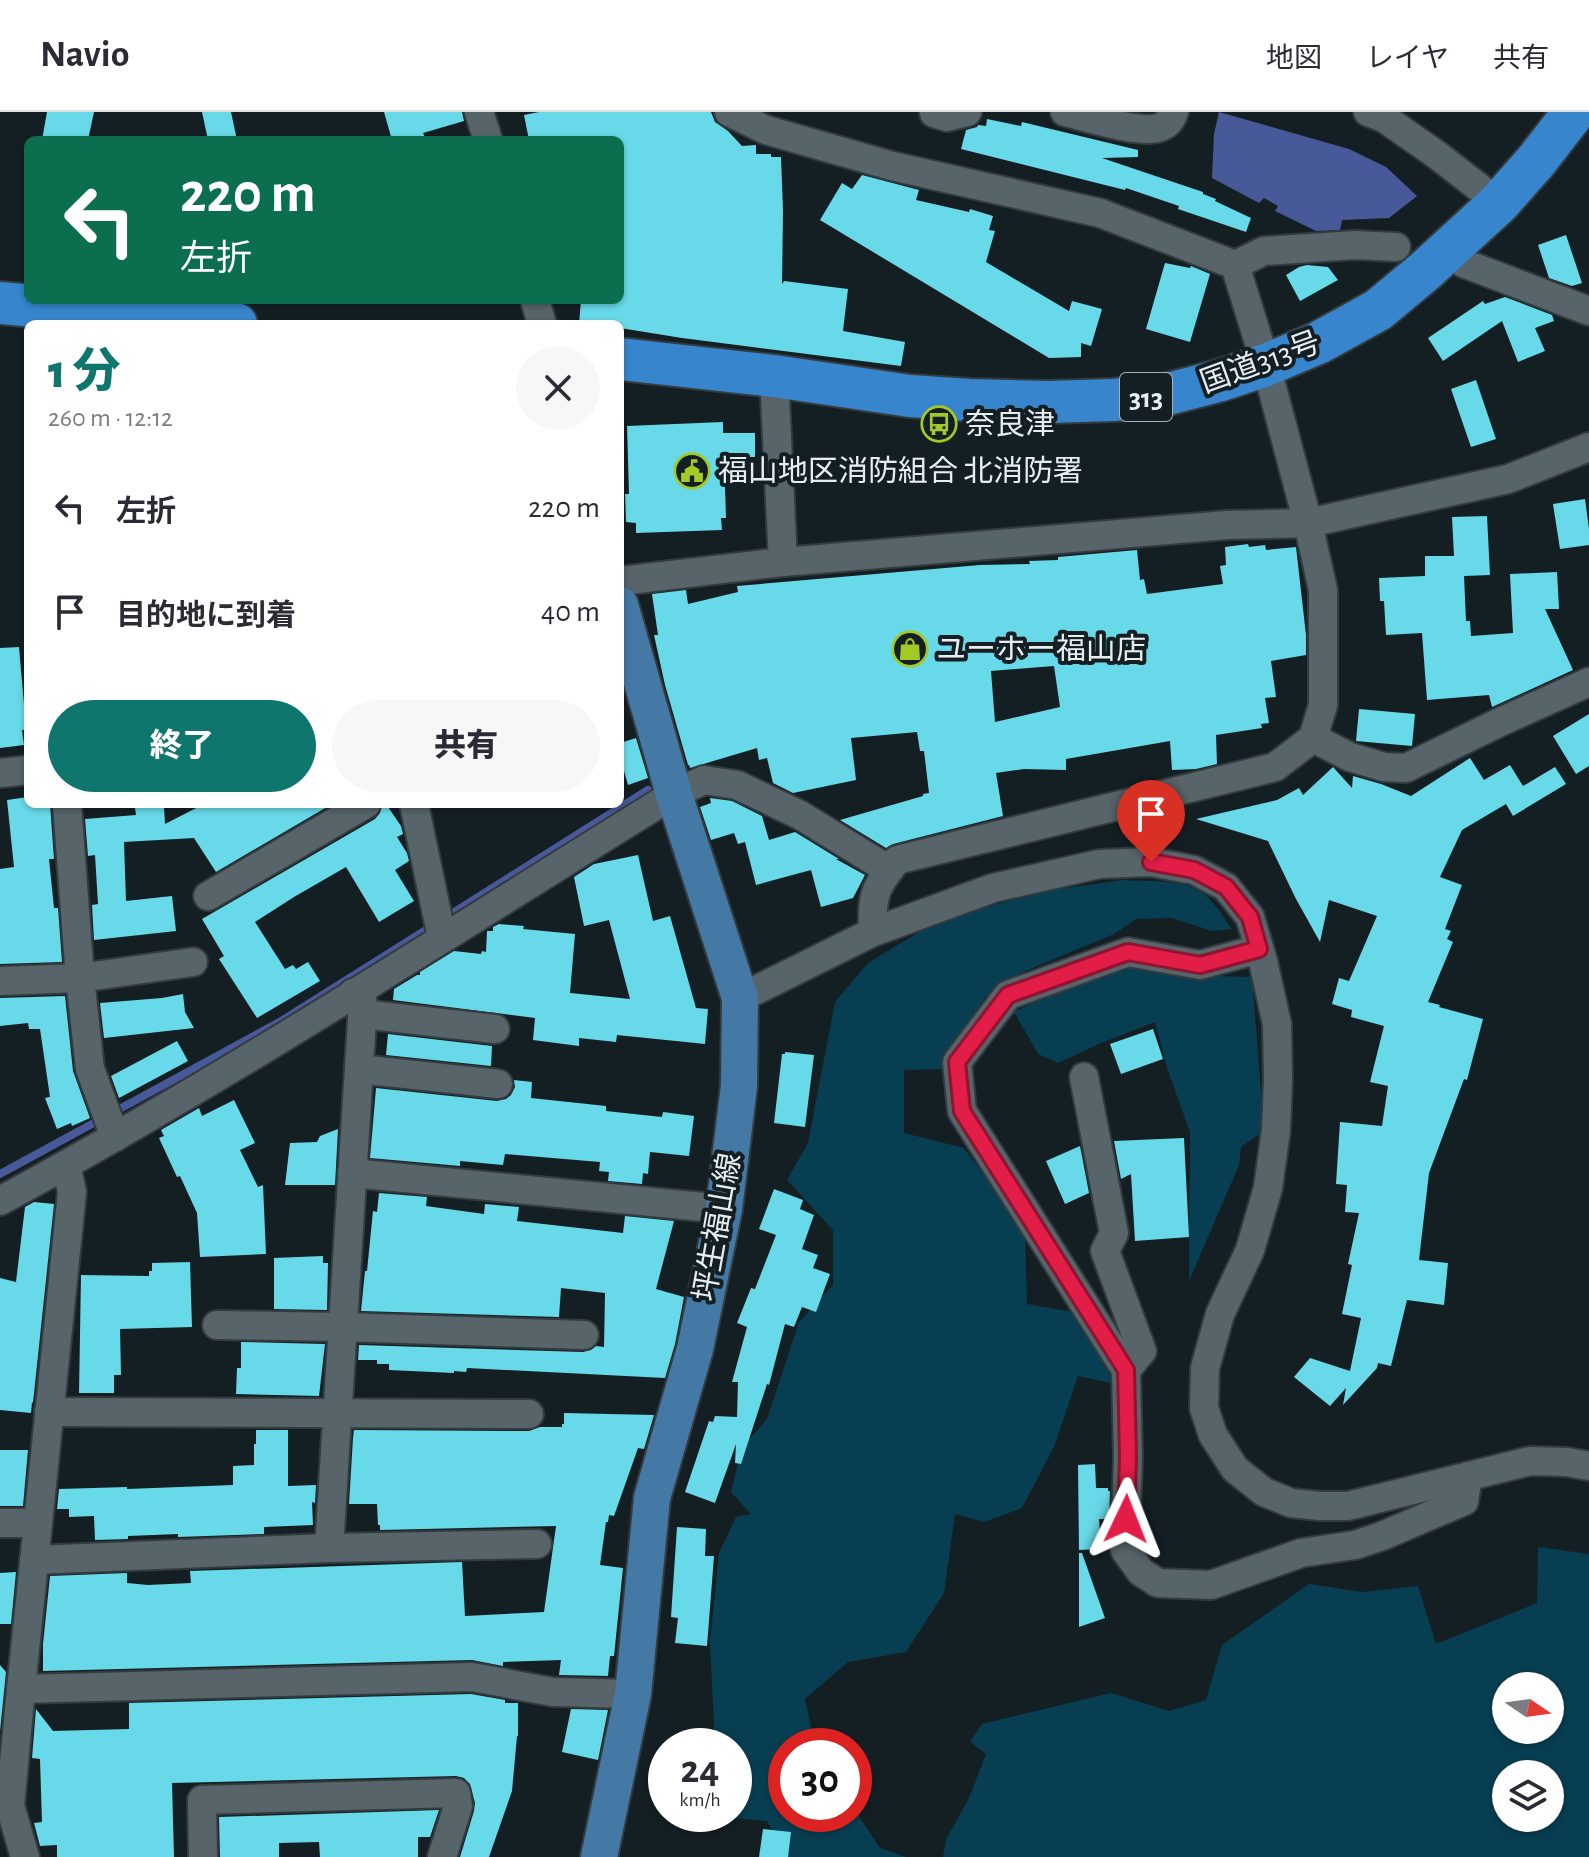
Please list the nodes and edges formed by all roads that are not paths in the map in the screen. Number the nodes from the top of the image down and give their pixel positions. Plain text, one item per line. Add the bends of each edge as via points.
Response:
1 (479, 112) edge
2 (729, 112) edge
3 (967, 112) edge
4 (1065, 112) edge
5 (1174, 112) edge
6 (1368, 112) edge
7 (1574, 112) edge
8 (934, 113) edge
9 (487, 136) edge
10 (1499, 203) junction
11 (1396, 247) dead end
12 (1463, 263) dead end
13 (1235, 265) junction
14 (0, 303) edge
15 (1589, 311) edge
16 (191, 320) edge
17 (624, 359) edge
18 (1266, 365) junction
19 (774, 376) junction
20 (1589, 447) edge
21 (1308, 523) junction
22 (783, 562) junction
23 (624, 581) edge
24 (624, 619) edge
25 (1589, 682) edge
26 (1313, 738) junction
27 (24, 770) edge
28 (0, 773) edge
29 (674, 794) junction
30 (67, 808) edge
31 (359, 808) edge
32 (415, 808) edge
33 (889, 870) junction
34 (208, 896) dead end
35 (440, 927) junction
36 (873, 932) junction
37 (1259, 949) junction
38 (193, 962) dead end
39 (80, 978) junction
40 (0, 981) edge
41 (740, 998) junction
42 (358, 1004) junction
43 (495, 1029) dead end
44 (359, 1069) junction
45 (1084, 1077) dead end
46 (498, 1084) dead end
47 (110, 1123) junction
48 (66, 1165) junction
49 (352, 1173) junction
50 (0, 1201) edge
51 (724, 1209) junction
52 (217, 1325) dead end
53 (342, 1327) junction
54 (584, 1335) dead end
55 (1126, 1370) junction
56 (49, 1412) junction
57 (337, 1412) junction
58 (529, 1414) dead end
59 (1589, 1466) edge
60 (1468, 1476) junction
61 (0, 1523) edge
62 (37, 1523) junction
63 (537, 1544) dead end
64 (329, 1548) junction
65 (34, 1560) junction
66 (12, 1654) edge
67 (21, 1689) junction
68 (633, 1694) junction
69 (25, 1857) edge
70 (203, 1857) edge
71 (442, 1857) edge
72 (599, 1857) edge

1 - 9 street
2 - 13 street via 766,130 892,166 1100,213
3 - 8 street via 947,117
4 - 5 street via 1144,130 1161,127
6 - 10 street via 1384,118
7 - 10 highway, 国道313号 / 313
10 - 18 highway, 国道313号 / 313 via 1378,310
11 - 13 street via 1264,251
12 - 15 street
13 - 18 street
14 - 16 highway
17 - 19 highway, 国道313号 / 313
18 - 19 highway, 国道313号 / 313 via 1164,395 1113,400 910,396
18 - 21 street
19 - 22 street
20 - 21 street via 1508,479
21 - 22 street via 1227,525
21 - 26 street via 1323,590 1323,705
22 - 23 street
24 - 29 main road, 坪生福山線
25 - 26 street via 1406,768 1350,757
26 - 33 street via 1275,767 897,860
27 - 28 street
29 - 33 street via 704,780 737,785 800,815
29 - 35 street
29 - 41 main road, 坪生福山線
30 - 39 street
31 - 34 street
32 - 35 street
33 - 36 street via 878,883
35 - 42 street
36 - 37 street via 993,888 1099,864 1151,862 1194,870 1226,887 1250,917
36 - 41 street
37 - 55 street via 1200,965 1128,952 1008,995 957,1062 962,1111
37 - 60 street via 1277,1024 1276,1130 1268,1188 1250,1250 1220,1314 1205,1368 1204,1408 1213,1435 1235,1469 1264,1492 1291,1503 1348,1506
38 - 39 street
39 - 40 street
39 - 47 street via 90,1069
41 - 51 main road, 坪生福山線 via 739,1086
42 - 43 street
42 - 44 street
42 - 47 street via 231,1070
44 - 46 street
44 - 49 street
45 - 55 street via 1114,1233 1105,1251 1142,1351
47 - 48 street
48 - 50 street
48 - 56 street via 72,1192
49 - 51 street
49 - 53 street
51 - 68 main road, 坪生福山線 via 695,1349 652,1498
52 - 53 street
53 - 54 street
53 - 57 street
55 - 60 street via 1125,1550 1141,1572 1158,1583 1211,1585 1301,1553 1382,1536 1464,1501
56 - 57 street
56 - 62 street
57 - 58 street
57 - 64 street
59 - 60 street via 1530,1461
61 - 62 street
62 - 65 street
63 - 64 street
64 - 65 street
65 - 66 street
66 - 67 street
67 - 68 street via 472,1677 553,1692
67 - 69 street via 10,1806
68 - 72 main road, 坪生福山線
70 - 71 street via 202,1800 456,1793 458,1806

